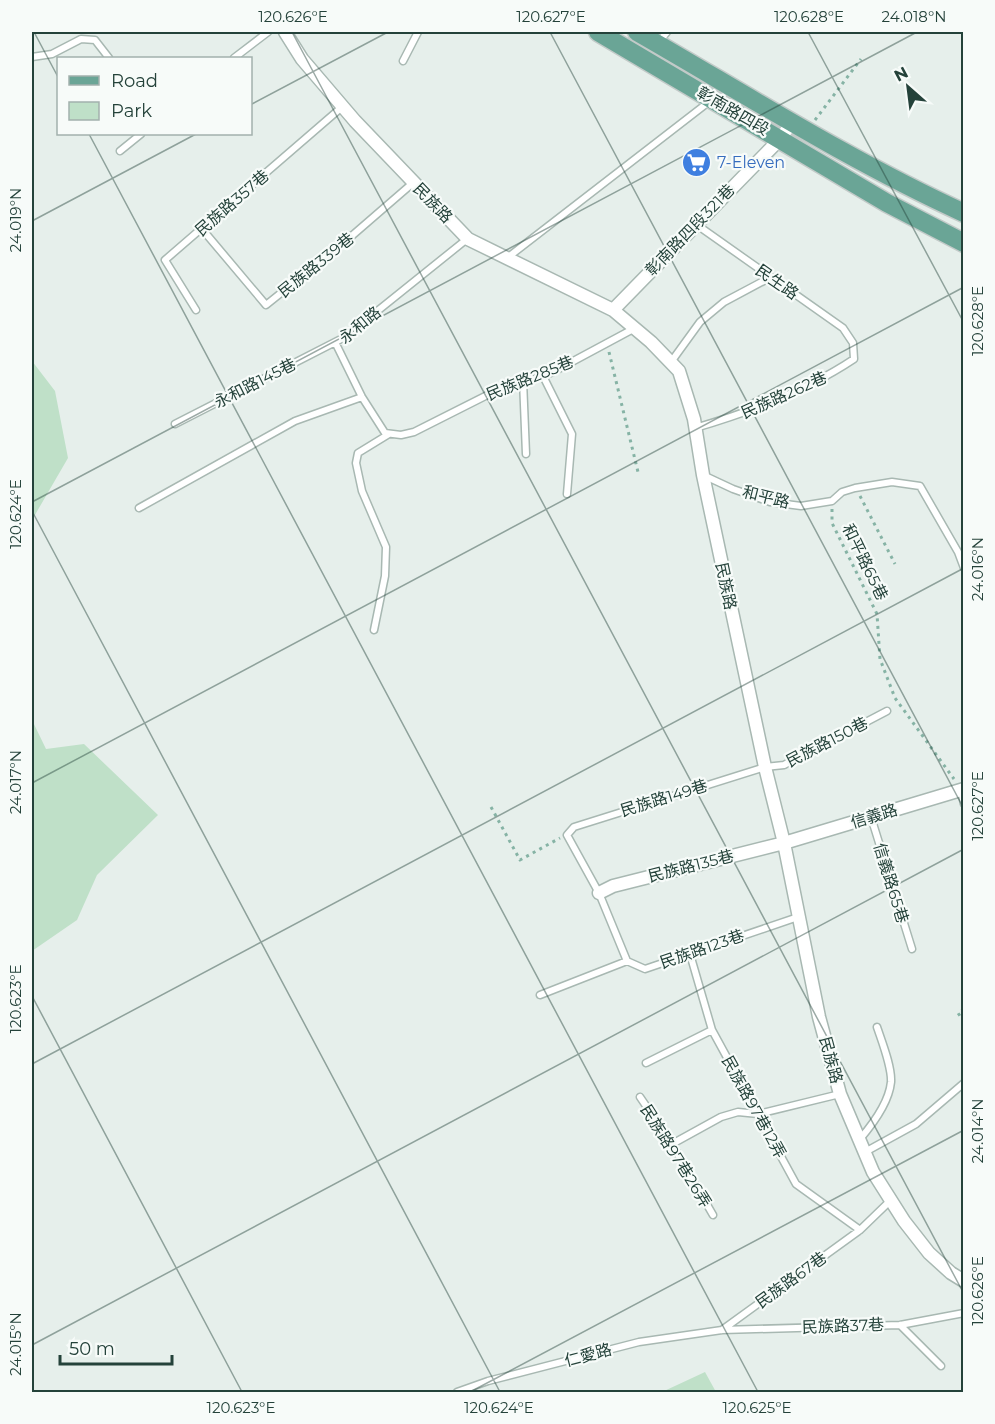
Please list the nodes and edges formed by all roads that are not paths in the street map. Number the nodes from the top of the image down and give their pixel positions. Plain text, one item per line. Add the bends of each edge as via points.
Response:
1 (268, 32) edge
2 (285, 32) edge
3 (418, 32) edge
4 (598, 32) edge
5 (637, 32) edge
6 (662, 37) edge
7 (32, 57) edge
8 (108, 57) edge
9 (235, 57) edge
10 (403, 61) dead end
11 (647, 61) junction
12 (713, 99) junction
13 (342, 106) junction
14 (799, 128) junction
15 (140, 135) edge
16 (780, 139) junction
17 (120, 151) dead end
18 (414, 182) junction
19 (963, 213) edge
20 (696, 224) junction
21 (202, 229) junction
22 (468, 239) junction
23 (963, 243) edge
24 (507, 259) junction
25 (771, 277) junction
26 (196, 310) dead end
27 (613, 310) junction
28 (635, 328) junction
29 (335, 342) junction
30 (853, 343) joint
31 (671, 362) junction
32 (543, 376) junction
33 (523, 380) junction
34 (362, 397) junction
35 (175, 424) dead end
36 (695, 428) junction
37 (390, 434) junction
38 (526, 454) dead end
39 (703, 475) junction
40 (567, 494) dead end
41 (139, 508) dead end
42 (963, 567) edge
43 (374, 630) dead end
44 (887, 711) dead end
45 (765, 767) junction
46 (962, 789) edge
47 (963, 804) edge
48 (871, 817) junction
49 (784, 843) junction
50 (599, 893) junction
51 (798, 916) junction
52 (912, 949) dead end
53 (690, 954) junction
54 (627, 961) junction
55 (540, 994) dead end
56 (877, 1027) dead end
57 (712, 1030) junction
58 (646, 1063) dead end
59 (963, 1083) edge
60 (840, 1095) junction
61 (640, 1097) dead end
62 (758, 1114) junction
63 (859, 1140) junction
64 (672, 1144) junction
65 (865, 1152) junction
66 (891, 1200) junction
67 (713, 1215) dead end
68 (860, 1230) junction
69 (963, 1281) edge
70 (963, 1313) edge
71 (900, 1325) junction
72 (722, 1330) junction
73 (941, 1366) dead end
74 (457, 1392) edge

1 - 9 lane
2 - 13 street, 民族路 via 302,59
3 - 10 lane
4 - 11 main road, 彰南路四段
5 - 6 main road, 彰南路四段
6 - 11 lane
6 - 14 main road, 彰南路四段
7 - 8 lane via 52,54 81,39 95,40
11 - 12 main road, 彰南路四段
12 - 16 main road, 彰南路四段
12 - 24 lane
13 - 18 street, 民族路
13 - 21 lane, 民族路357巷
14 - 16 street, 彰南路四段321巷
14 - 19 main road, 彰南路四段
15 - 17 lane
16 - 20 street, 彰南路四段321巷
16 - 23 main road, 彰南路四段
18 - 21 lane, 民族路339巷 via 266,305
18 - 22 street, 民族路
20 - 25 lane, 民生路
20 - 27 street, 彰南路四段321巷
21 - 26 lane, 民族路357巷 via 165,260
22 - 24 street, 民族路
22 - 29 lane, 永和路
24 - 27 street, 民族路
25 - 30 lane, 民生路 via 843,328
25 - 31 lane via 724,302 700,322
27 - 28 street, 民族路
28 - 31 street, 民族路
28 - 32 lane, 民族路285巷
29 - 34 lane, 永和路
29 - 35 lane, 永和路145巷
30 - 36 lane, 民族路262巷 via 854,359 832,374 743,414
31 - 36 street, 民族路 via 679,371
32 - 33 lane, 民族路285巷
32 - 40 lane via 572,434
33 - 37 lane, 民族路285巷 via 414,432
33 - 38 lane
34 - 37 lane, 永和路 via 385,433
34 - 41 lane via 295,421
36 - 39 street, 民族路
37 - 43 lane via 358,453 356,463 362,491 386,547 385,576
39 - 42 lane, 和平路 via 770,502 801,506 832,501 855,488 892,482 920,486
39 - 45 street, 民族路
44 - 45 lane, 民族路150巷 via 784,765
45 - 49 street, 民族路
45 - 50 lane, 民族路149巷 via 574,827 567,835
46 - 47 lane
46 - 48 street, 信義路
48 - 49 street, 信義路
48 - 52 lane, 信義路65巷
49 - 50 street, 民族路135巷 via 613,886
49 - 51 street, 民族路
50 - 54 lane
51 - 53 lane, 民族路123巷
51 - 60 street, 民族路
53 - 54 lane, 民族路123巷 via 645,969
53 - 57 lane, 民族路97巷12弄
54 - 55 lane
56 - 63 lane via 891,1081 875,1118
57 - 58 lane
57 - 62 lane, 民族路97巷12弄
59 - 65 lane via 916,1124
60 - 62 lane
60 - 63 street, 民族路
61 - 64 lane, 民族路97巷26弄
62 - 64 lane via 738,1112 721,1117
62 - 68 lane, 民族路97巷12弄 via 796,1184
63 - 65 street, 民族路
64 - 67 lane, 民族路97巷26弄
65 - 66 street, 民族路
66 - 68 lane, 民族路67巷
66 - 69 street, 民族路 via 929,1253
68 - 72 lane, 民族路67巷
70 - 71 lane, 民族路37巷
71 - 72 lane, 民族路37巷
71 - 73 lane
72 - 74 lane, 仁愛路 via 639,1342

